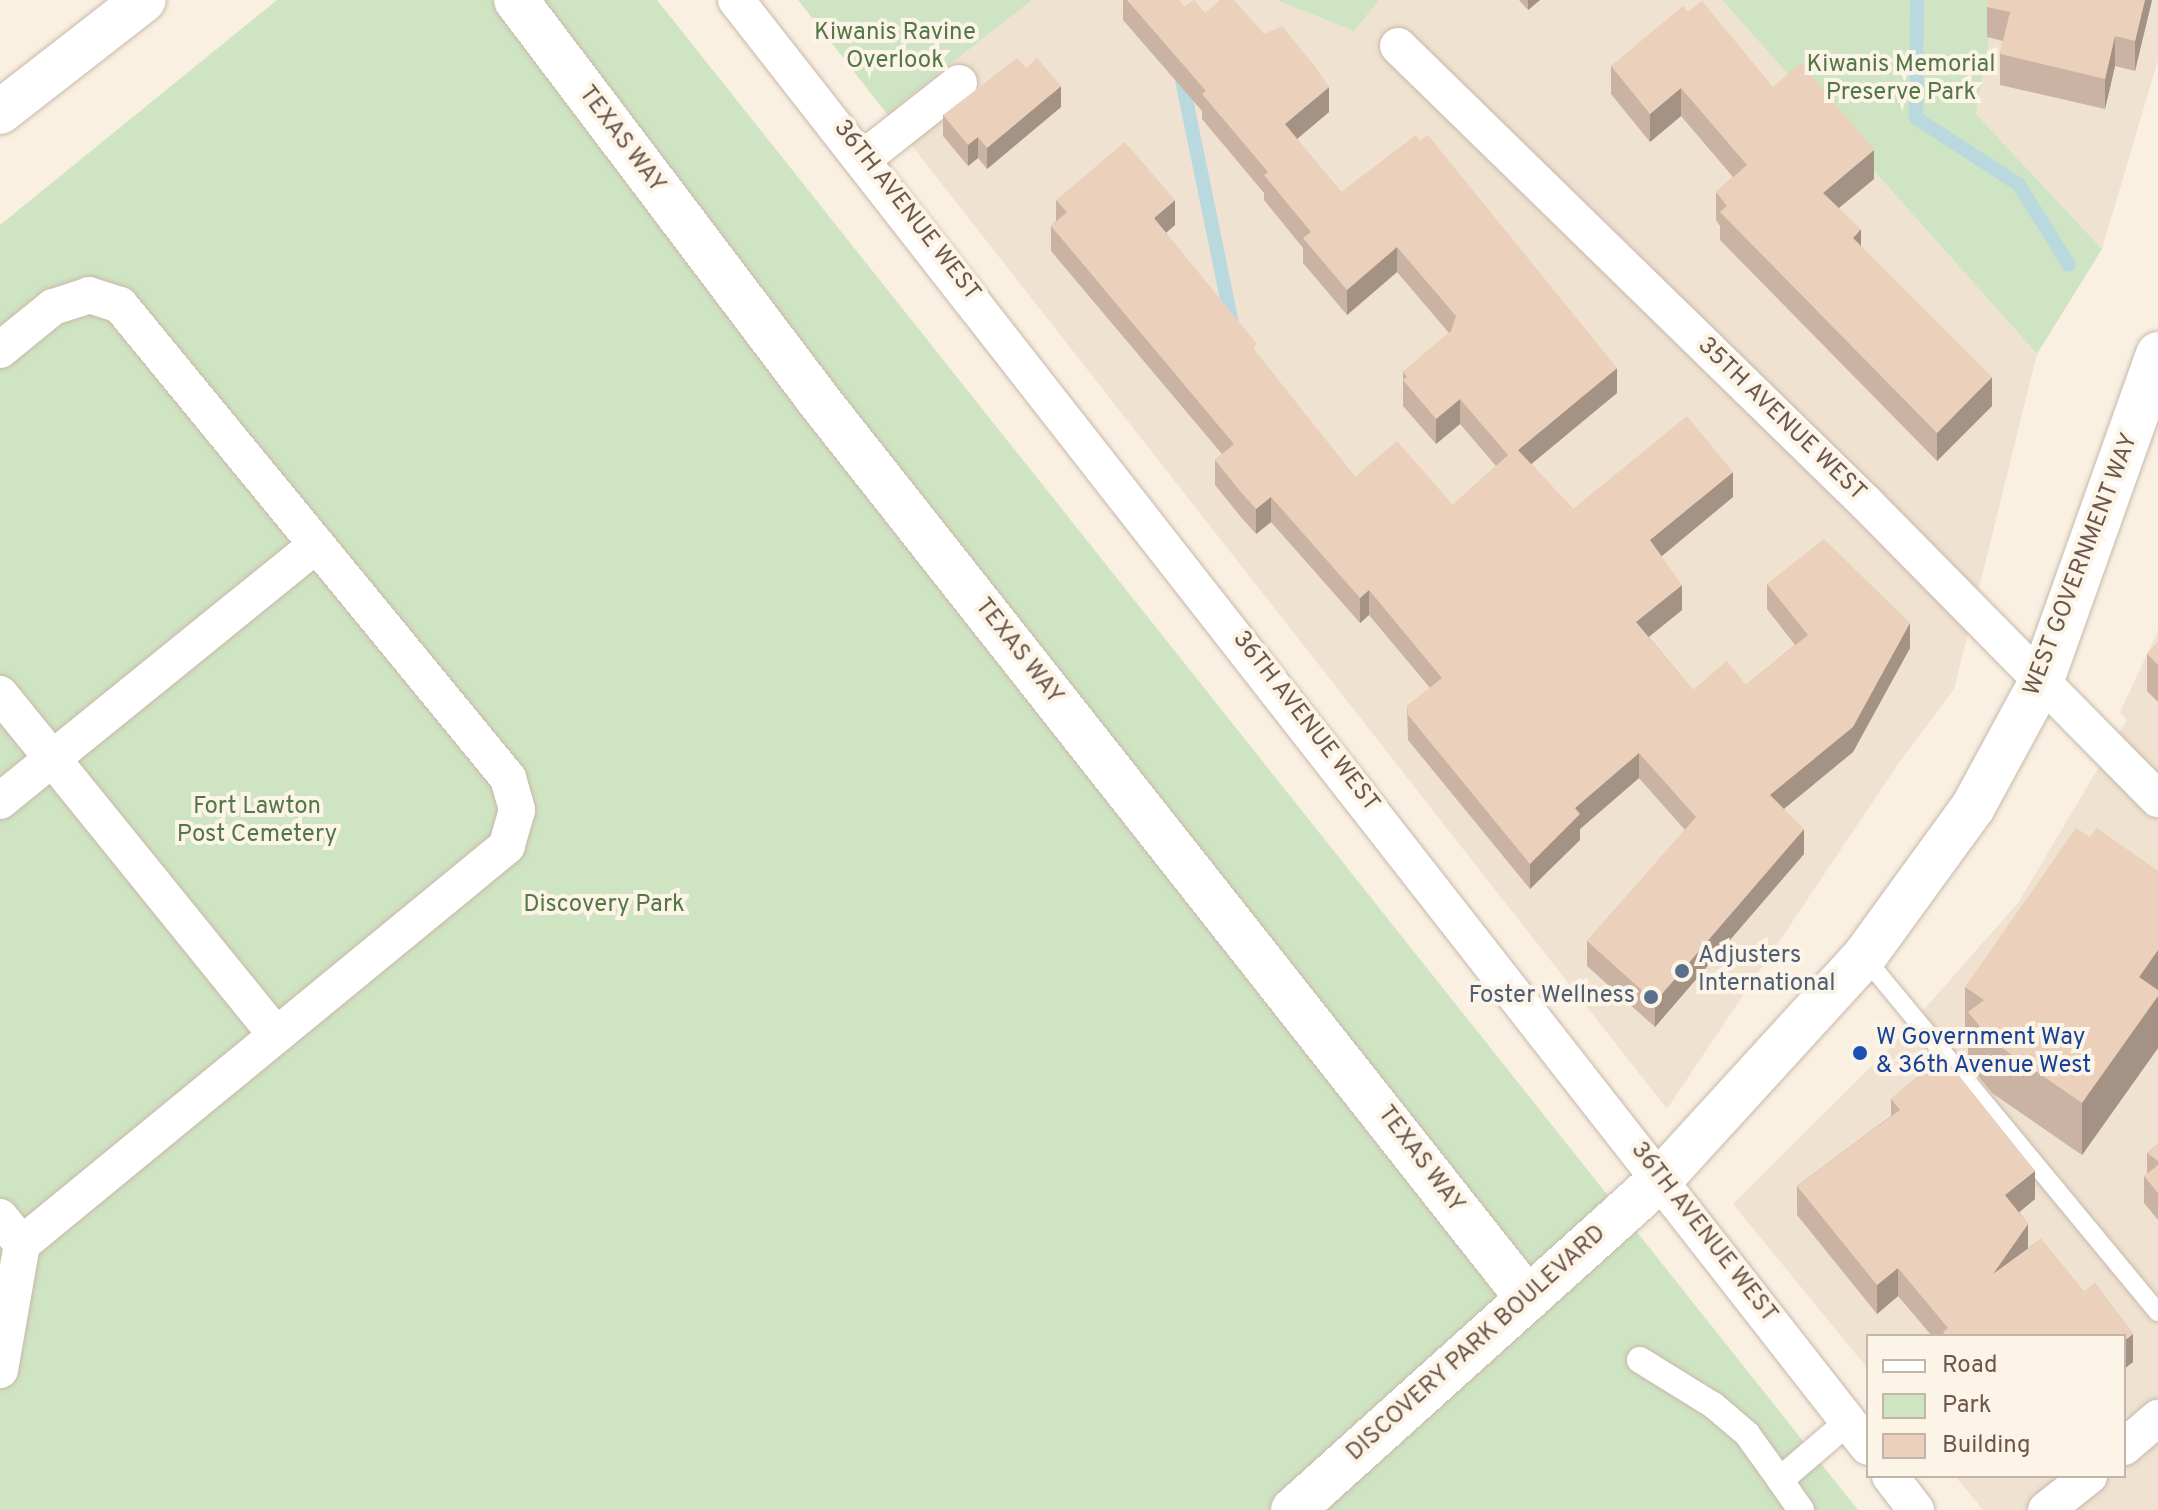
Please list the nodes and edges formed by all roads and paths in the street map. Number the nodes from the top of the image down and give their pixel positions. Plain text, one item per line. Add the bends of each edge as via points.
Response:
1 (144, 0) edge
2 (516, 0) edge
3 (736, 0) edge
4 (1398, 46) dead end
5 (959, 83) dead end
6 (0, 112) edge
7 (864, 158) junction
8 (0, 350) edge
9 (2158, 354) edge
10 (316, 545) junction
11 (2042, 680) junction
12 (0, 694) edge
13 (52, 758) junction
14 (2158, 799) edge
15 (0, 801) edge
16 (1864, 957) junction
17 (276, 1035) junction
18 (1661, 1179) junction
19 (11, 1231) edge
20 (1528, 1299) junction
21 (2158, 1312) edge
22 (1640, 1360) dead end
23 (0, 1370) edge
24 (2158, 1418) edge
25 (1858, 1434) edge
26 (2126, 1445) edge
27 (1892, 1478) edge
28 (2086, 1478) edge
29 (1780, 1480) junction
30 (1293, 1510) edge
31 (1801, 1510) edge
32 (1916, 1510) edge
33 (2046, 1510) edge

1 - 6 street
2 - 20 street, TEXAS WAY via 816,397
3 - 7 street, 36TH AVENUE WEST
4 - 11 street, 35TH AVENUE WEST
5 - 7 street
7 - 18 street, 36TH AVENUE WEST
8 - 10 street via 53,307 89,295 120,305
9 - 11 street, WEST GOVERNMENT WAY
10 - 13 street
10 - 17 street via 508,778 517,810 507,846
11 - 14 street, 35TH AVENUE WEST
11 - 16 street, WEST GOVERNMENT WAY via 1973,807
12 - 13 street
13 - 15 street
13 - 17 street
16 - 18 street, WEST GOVERNMENT WAY
16 - 21 lane
17 - 19 street
18 - 20 street, DISCOVERY PARK BOULEVARD
18 - 25 street, 36TH AVENUE WEST
19 - 23 street
20 - 30 street, DISCOVERY PARK BOULEVARD
22 - 29 street via 1724,1415 1758,1447
24 - 26 street
25 - 29 street
27 - 32 street
28 - 33 street
29 - 31 street

